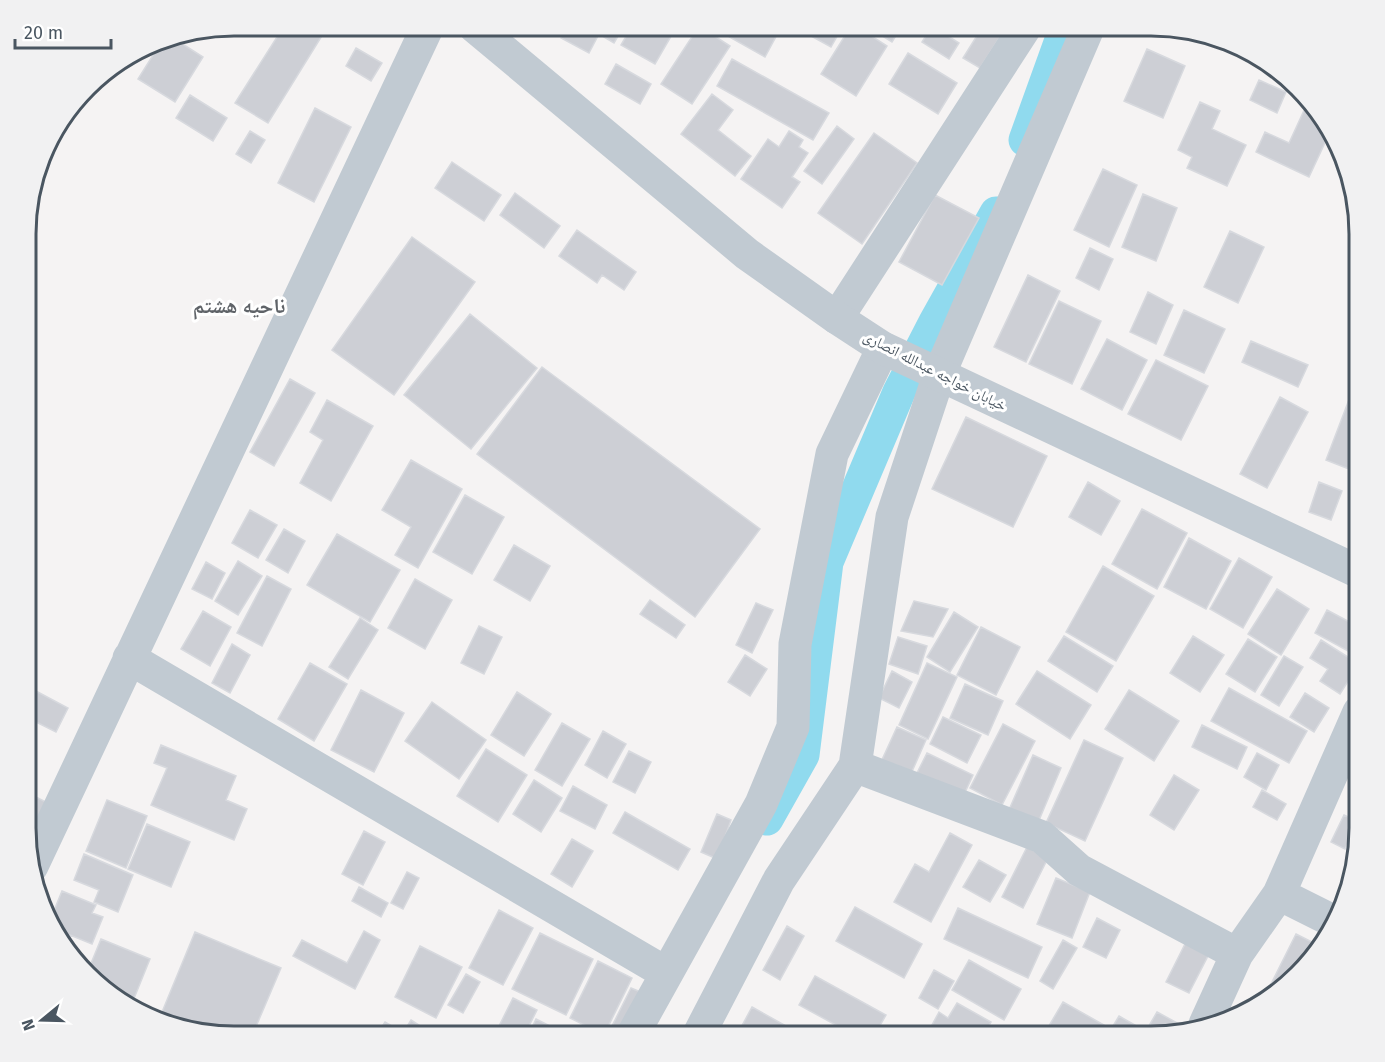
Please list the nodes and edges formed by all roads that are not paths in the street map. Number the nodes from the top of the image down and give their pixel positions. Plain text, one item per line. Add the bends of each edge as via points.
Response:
1 (423, 36) edge
2 (486, 36) edge
3 (1020, 36) edge
4 (1085, 36) edge
5 (837, 318) junction
6 (883, 348) junction
7 (939, 375) junction
8 (1349, 567) edge
9 (129, 658) junction
10 (1349, 735) edge
11 (855, 766) junction
12 (38, 853) edge
13 (1279, 894) junction
14 (1327, 918) edge
15 (1237, 954) junction
16 (666, 974) junction
17 (1208, 1017) edge
18 (637, 1026) edge
19 (703, 1026) edge

1 - 9 street
2 - 5 street, خیابان خواجه عبدالله انصاری via 747,254
3 - 5 street
4 - 7 street
5 - 6 street, خیابان خواجه عبدالله انصاری
6 - 7 street, خیابان خواجه عبدالله انصاری
6 - 16 street via 832,454 795,644 793,727 761,804
7 - 8 street, خیابان خواجه عبدالله انصاری
7 - 11 street via 892,518
9 - 12 street
9 - 16 street
10 - 13 street
11 - 15 street via 1042,837 1079,870
11 - 19 street via 778,880
13 - 14 street
13 - 15 street
15 - 17 street
16 - 18 street

